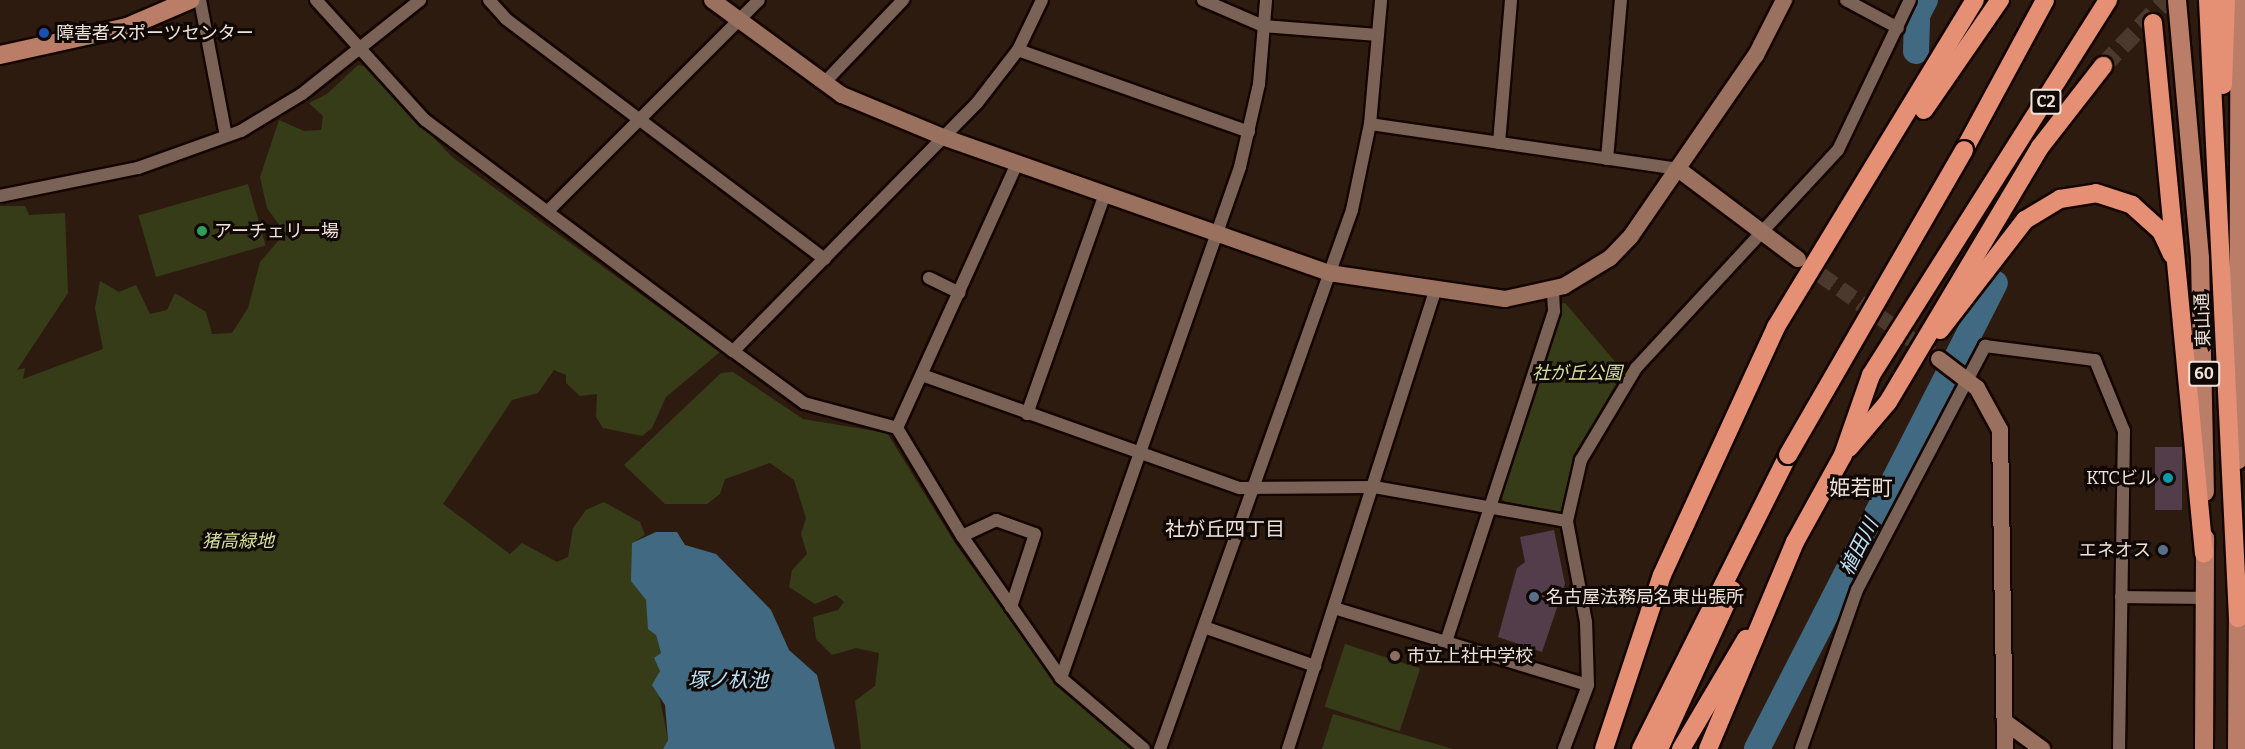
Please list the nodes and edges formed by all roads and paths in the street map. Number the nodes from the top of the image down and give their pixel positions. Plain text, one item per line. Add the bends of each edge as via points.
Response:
1 (190, 0) edge
2 (200, 0) edge
3 (316, 0) edge
4 (420, 0) edge
5 (489, 0) edge
6 (712, 0) edge
7 (759, 0) edge
8 (903, 0) edge
9 (1042, 0) edge
10 (1203, 0) edge
11 (1266, 0) edge
12 (1381, 0) edge
13 (1511, 0) edge
14 (1621, 0) edge
15 (1784, 0) edge
16 (1846, 0) edge
17 (1910, 0) edge
18 (1975, 0) edge
19 (2000, 0) edge
20 (2044, 0) edge
21 (2108, 0) edge
22 (2177, 0) edge
23 (2208, 0) edge
24 (2226, 0) edge
25 (2240, 0) edge
26 (739, 20) junction
27 (2153, 23) dead end
28 (1263, 26) junction
29 (1898, 28) junction
30 (1378, 35) junction
31 (361, 50) junction
32 (1018, 50) junction
33 (0, 55) edge
34 (2103, 66) tunnel mouth
35 (824, 83) junction
36 (639, 120) junction
37 (1370, 124) junction
38 (1249, 132) junction
39 (226, 136) junction
40 (943, 137) junction
41 (1499, 143) junction
42 (1607, 159) junction
43 (1017, 163) junction
44 (1678, 169) junction
45 (1875, 169) junction
46 (1105, 194) junction
47 (2219, 195) junction
48 (0, 196) edge
49 (548, 211) junction
50 (1759, 230) junction
51 (1219, 234) junction
52 (825, 259) junction
53 (1798, 259) tunnel mouth
54 (1329, 273) junction
55 (929, 278) dead end
56 (2242, 289) edge
57 (1435, 290) junction
58 (1553, 290) junction
59 (2181, 291) junction
60 (960, 293) junction
61 (734, 351) junction
62 (1939, 359) tunnel mouth
63 (922, 375) junction
64 (1961, 375) junction
65 (1903, 378) junction
66 (1027, 414) junction
67 (897, 428) junction
68 (1143, 454) junction
69 (1788, 455) junction
70 (1842, 455) junction
71 (1374, 487) junction
72 (1254, 490) junction
73 (1491, 506) junction
74 (1567, 521) junction
75 (962, 536) junction
76 (2204, 554) junction
77 (2121, 597) junction
78 (2204, 598) junction
79 (1766, 605) junction
80 (1011, 607) junction
81 (1334, 608) junction
82 (2238, 618) junction
83 (1204, 627) junction
84 (1446, 642) junction
85 (1315, 666) junction
86 (1061, 678) junction
87 (1588, 686) junction
88 (2005, 722) junction
89 (1605, 747) edge
90 (1144, 749) edge
91 (1160, 749) edge
92 (1288, 749) edge
93 (1564, 749) edge
94 (1641, 749) edge
95 (1659, 749) edge
96 (1682, 749) edge
97 (1708, 749) edge
98 (1801, 749) edge
99 (2004, 749) edge
100 (2042, 749) edge
101 (2119, 749) edge
102 (2204, 749) edge
103 (2237, 749) edge

1 - 33 main road via 127,27
2 - 39 street
3 - 31 street
4 - 31 street
5 - 36 street
6 - 26 street
7 - 26 street
8 - 35 street
9 - 32 street
10 - 28 street
11 - 28 street
12 - 30 street
13 - 41 street
14 - 42 street
15 - 44 street via 1756,55
16 - 29 street
17 - 29 street
18 - 45 highway
19 - 45 highway via 1931,100
20 - 69 highway, bridge via 2017,58
21 - 70 highway, C2 via 1871,375
22 - 76 main road, 東山通 / 60 via 2200,258
23 - 47 highway
24 - 47 highway
25 - 56 main road, 東山通 / 60
26 - 35 street
26 - 36 street
27 - 59 highway
28 - 30 street
28 - 38 street
29 - 50 street via 1838,150
30 - 37 street
31 - 39 street via 302,94
31 - 49 street via 425,120
32 - 38 street
32 - 40 street
34 - 65 highway via 2040,147
35 - 40 street
36 - 49 street
36 - 52 street
37 - 41 street
37 - 54 street via 1352,210
38 - 51 street
39 - 48 street via 138,168
40 - 43 street
40 - 52 street
41 - 42 street
42 - 44 street
43 - 46 street
43 - 60 street
44 - 50 street
44 - 58 street via 1610,258
45 - 89 highway via 1776,327 1662,576
46 - 51 street
46 - 66 street
47 - 82 highway
49 - 61 street
50 - 53 street
50 - 74 street via 1622,387 1581,460
51 - 54 street
51 - 68 street
52 - 61 street
54 - 57 street
54 - 72 street
55 - 60 street
56 - 82 main road, 東山通 / 60
57 - 58 street via 1505,299
57 - 71 street
58 - 73 street via 1554,311
59 - 65 highway via 2168,244 2143,212 2109,195 2060,199 2012,234
59 - 76 highway
60 - 63 street
61 - 67 street via 804,403
62 - 64 street
63 - 66 street
63 - 67 street
64 - 77 street via 1985,346 2095,360 2099,365 2124,430
64 - 88 street via 1986,399 2003,450
64 - 98 street via 1857,590
65 - 70 highway
66 - 68 street
67 - 75 street
68 - 72 street
68 - 86 street
69 - 94 highway
69 - 95 highway via 1692,682
70 - 79 highway
71 - 72 street
71 - 73 street
71 - 81 street
72 - 83 street
73 - 74 street
73 - 84 street
74 - 87 street via 1586,622
75 - 80 street
75 - 80 street via 996,520 1035,534
76 - 78 main road, 東山通 / 60
77 - 78 street
77 - 101 street
78 - 102 main road, 東山通 / 60
79 - 96 highway
79 - 97 highway
80 - 86 street
81 - 84 street
81 - 85 street
82 - 103 main road, 東山通 / 60
83 - 85 street
83 - 91 street
84 - 87 street
85 - 92 street
86 - 90 street
87 - 93 street
88 - 99 street
88 - 100 street

